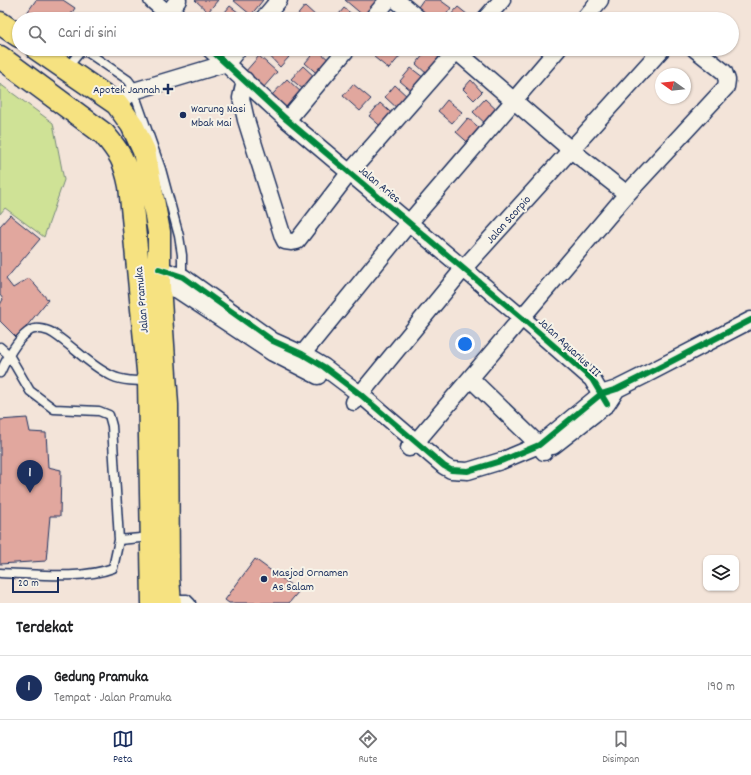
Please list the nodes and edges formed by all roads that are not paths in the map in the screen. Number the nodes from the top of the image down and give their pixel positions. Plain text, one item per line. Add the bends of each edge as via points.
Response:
1 (152, 0) edge
2 (178, 0) edge
3 (279, 0) edge
4 (388, 0) edge
5 (396, 0) edge
6 (502, 0) edge
7 (600, 0) edge
8 (166, 12) edge
9 (173, 12) edge
10 (269, 12) edge
11 (378, 12) edge
12 (411, 12) edge
13 (491, 12) edge
14 (590, 12) edge
15 (0, 23) edge
16 (12, 31) edge
17 (47, 56) edge
18 (77, 56) edge
19 (93, 56) edge
20 (218, 56) edge
21 (232, 56) edge
22 (341, 56) edge
23 (451, 56) edge
24 (463, 56) edge
25 (552, 56) edge
26 (656, 56) edge
27 (704, 56) edge
28 (0, 57) edge
29 (227, 63) junction
30 (66, 69) junction
31 (245, 80) junction
32 (134, 90) junction
33 (514, 101) junction
34 (117, 104) junction
35 (287, 120) junction
36 (571, 150) junction
37 (350, 172) junction
38 (626, 194) junction
39 (409, 223) junction
40 (464, 268) junction
41 (170, 280) junction
42 (522, 318) junction
43 (751, 320) edge
44 (0, 347) edge
45 (9, 355) junction
46 (298, 359) junction
47 (0, 373) edge
48 (471, 378) junction
49 (157, 381) junction
50 (357, 398) junction
51 (604, 399) junction
52 (412, 445) junction
53 (542, 449) junction
54 (152, 537) junction
55 (119, 540) junction
56 (0, 573) edge
57 (162, 602) edge
58 (191, 603) edge

1 - 8 street
2 - 9 street
3 - 10 street
4 - 11 street
5 - 12 street
6 - 13 street
7 - 14 street
15 - 16 main road
17 - 30 main road, Jalan Pramuka
18 - 30 lane
19 - 32 lane via 128,80
20 - 29 street, Jalan Aries
21 - 29 street
22 - 35 street
23 - 37 street
24 - 33 street
25 - 33 street
26 - 36 street, Jalan Scorpio
27 - 38 street via 724,72 726,88
28 - 49 main road, Jalan Pramuka via 104,134 125,163
29 - 31 street, Jalan Aries
29 - 32 street
30 - 34 main road, Jalan Pramuka
31 - 35 street, Jalan Aries
31 - 37 street via 241,98 246,120 285,240 297,241
32 - 34 street
32 - 41 lane via 161,169 179,236
33 - 36 street
33 - 39 street
34 - 41 main road, Jalan Pramuka via 132,125 144,150
35 - 37 street, Jalan Aries
36 - 38 street
36 - 40 street, Jalan Scorpio
37 - 39 street, Jalan Aries
38 - 42 street
39 - 40 street, Jalan Aries
39 - 46 street
40 - 42 street, Jalan Aries
40 - 50 street, Jalan Scorpio
41 - 46 street via 273,353
41 - 49 main road, Jalan Pramuka
42 - 48 street
42 - 51 street, Jalan Aquarius III via 592,379
43 - 51 street via 617,389
44 - 45 lane
45 - 47 lane
45 - 49 lane via 31,330 44,330 53,333 73,350 114,377
45 - 55 lane via 30,391 54,409 99,411 109,415 112,426
46 - 50 street via 314,373
48 - 52 street
48 - 53 street
49 - 54 main road, Jalan Pramuka
49 - 57 main road, Jalan Pramuka via 167,405 168,579
50 - 52 street
51 - 53 street
52 - 53 street via 436,474 448,480 460,481 499,472 535,459
54 - 55 lane
54 - 57 main road, Jalan Pramuka
55 - 56 lane via 113,568 103,572
57 - 58 lane via 187,599

